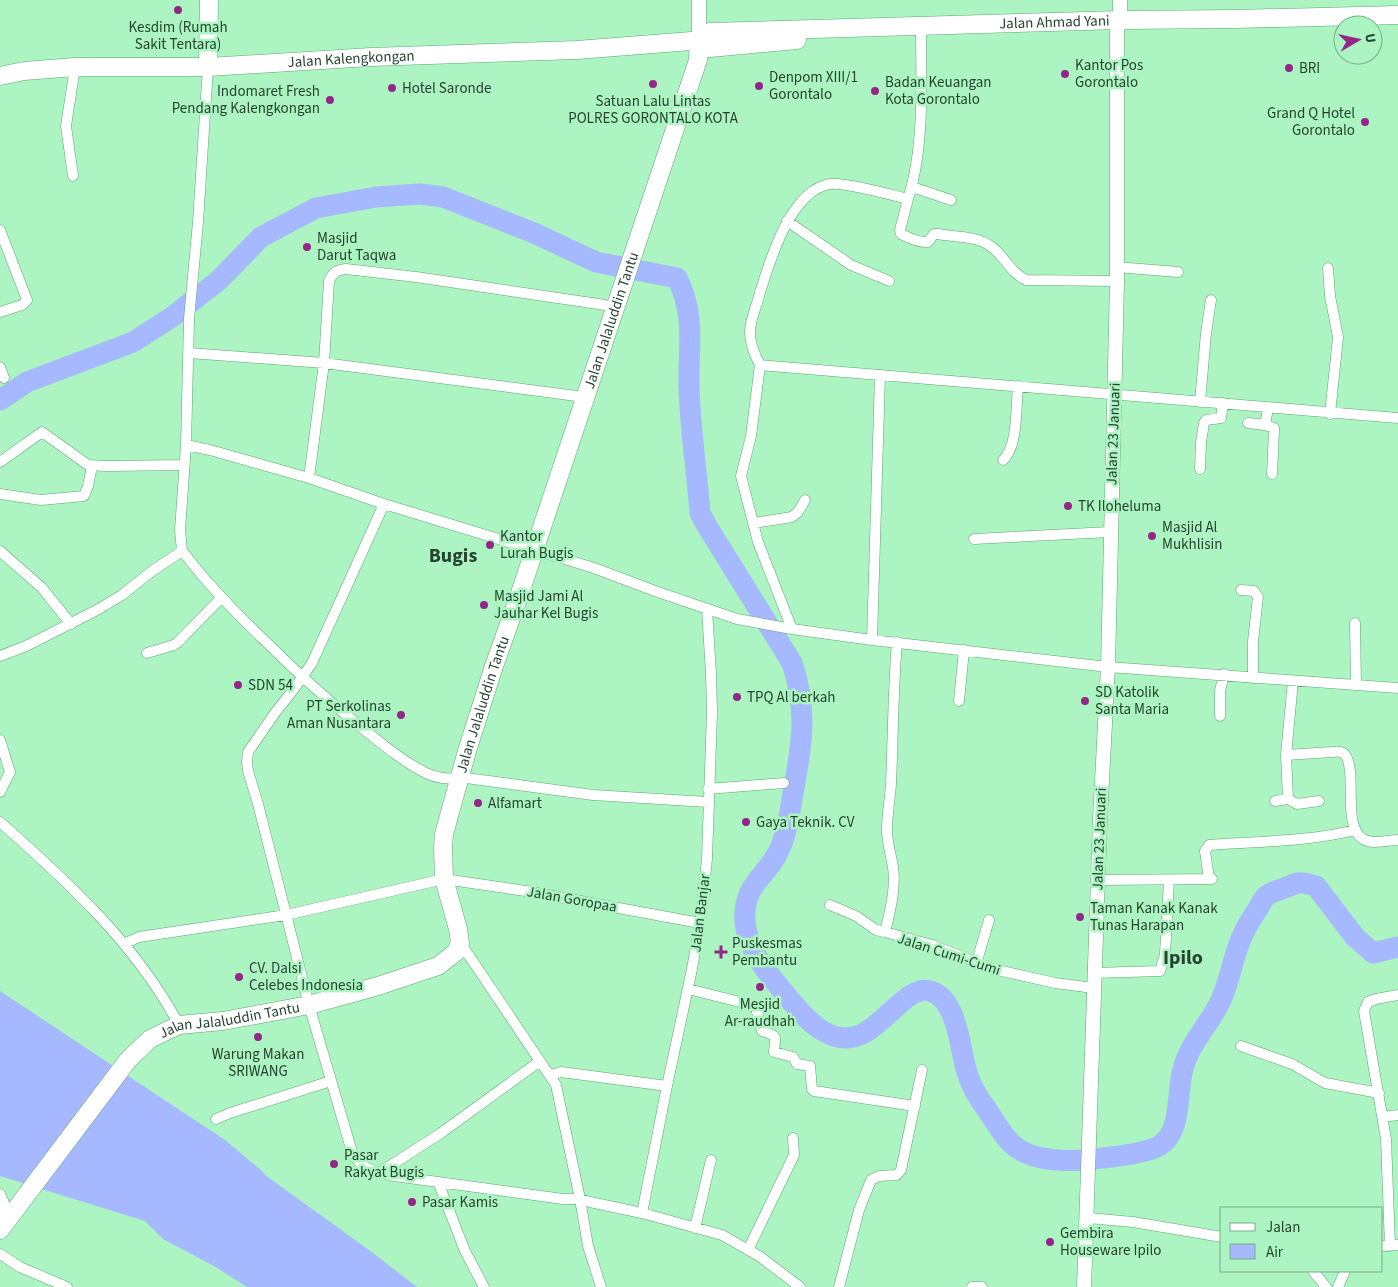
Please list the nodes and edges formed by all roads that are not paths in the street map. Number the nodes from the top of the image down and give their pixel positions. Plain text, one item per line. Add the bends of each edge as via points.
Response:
1 (209, 0) edge
2 (699, 0) edge
3 (1120, 0) edge
4 (1398, 15) edge
5 (1119, 25) junction
6 (1234, 25) junction
7 (1398, 25) edge
8 (1383, 26) edge
9 (1333, 27) edge
10 (921, 31) junction
11 (706, 40) junction
12 (75, 67) junction
13 (208, 67) junction
14 (0, 76) edge
15 (73, 176) dead end
16 (912, 188) junction
17 (908, 199) junction
18 (951, 200) dead end
19 (787, 221) junction
20 (0, 230) edge
21 (1116, 267) junction
22 (1328, 268) dead end
23 (1178, 272) dead end
24 (889, 281) dead end
25 (1117, 281) junction
26 (1211, 300) dead end
27 (605, 305) dead end
28 (0, 312) edge
29 (189, 354) junction
30 (324, 363) junction
31 (760, 365) junction
32 (0, 367) edge
33 (880, 375) junction
34 (4, 378) dead end
35 (1018, 386) junction
36 (1114, 394) junction
37 (584, 397) junction
38 (1200, 402) junction
39 (1223, 403) junction
40 (1268, 408) junction
41 (1330, 414) junction
42 (1398, 418) edge
43 (1248, 422) dead end
44 (1265, 425) junction
45 (186, 445) junction
46 (1003, 460) dead end
47 (0, 462) edge
48 (184, 465) junction
49 (92, 466) junction
50 (1200, 469) dead end
51 (1272, 474) dead end
52 (309, 478) junction
53 (0, 494) edge
54 (806, 500) dead end
55 (384, 504) junction
56 (754, 523) junction
57 (1110, 532) junction
58 (974, 538) dead end
59 (534, 549) junction
60 (0, 551) edge
61 (182, 551) junction
62 (1241, 590) dead end
63 (221, 598) junction
64 (707, 609) junction
65 (1355, 623) dead end
66 (71, 624) junction
67 (789, 629) junction
68 (872, 640) junction
69 (897, 642) junction
70 (964, 650) junction
71 (147, 653) dead end
72 (0, 656) edge
73 (1108, 667) junction
74 (1224, 674) junction
75 (302, 678) junction
76 (1253, 678) junction
77 (1293, 681) junction
78 (1356, 685) junction
79 (1398, 688) edge
80 (959, 701) dead end
81 (1220, 716) dead end
82 (0, 740) edge
83 (1286, 755) junction
84 (459, 777) junction
85 (784, 783) dead end
86 (708, 789) junction
87 (0, 792) edge
88 (1288, 799) junction
89 (1275, 801) dead end
90 (1319, 801) dead end
91 (708, 802) junction
92 (1, 825) edge
93 (1355, 830) junction
94 (1398, 840) edge
95 (444, 879) junction
96 (1098, 880) junction
97 (1170, 880) junction
98 (830, 906) dead end
99 (286, 915) junction
100 (989, 920) dead end
101 (700, 923) junction
102 (885, 932) junction
103 (460, 943) junction
104 (128, 946) junction
105 (976, 964) junction
106 (1094, 973) junction
107 (1094, 988) junction
108 (688, 989) junction
109 (1398, 995) edge
110 (309, 1005) junction
111 (180, 1025) junction
112 (1241, 1046) dead end
113 (540, 1061) junction
114 (922, 1070) dead end
115 (551, 1075) junction
116 (331, 1081) junction
117 (667, 1086) junction
118 (1379, 1093) junction
119 (915, 1106) junction
120 (1398, 1115) edge
121 (1383, 1117) junction
122 (216, 1120) dead end
123 (793, 1138) dead end
124 (711, 1160) dead end
125 (379, 1173) junction
126 (438, 1182) junction
127 (0, 1194) edge
128 (580, 1199) junction
129 (642, 1213) junction
130 (1088, 1218) junction
131 (3, 1222) edge
132 (695, 1228) junction
133 (1220, 1237) edge
134 (1390, 1246) edge
135 (748, 1250) junction
136 (0, 1254) edge
137 (1314, 1272) edge
138 (1346, 1272) edge
139 (67, 1287) edge
140 (484, 1287) edge
141 (601, 1287) edge
142 (800, 1287) edge
143 (839, 1287) edge
144 (972, 1287) edge
145 (982, 1287) edge
146 (1084, 1287) edge
147 (1326, 1287) edge
148 (1338, 1287) edge

1 - 13 highway
2 - 11 street
3 - 5 street, Jalan 23 Januari
4 - 6 highway, Jalan Ahmad Yani
5 - 6 highway, Jalan Ahmad Yani
5 - 10 highway, Jalan Ahmad Yani
5 - 21 street, Jalan 23 Januari
6 - 9 highway, Jalan Ahmad Yani
7 - 8 highway
10 - 11 highway, Jalan Ahmad Yani
10 - 16 street via 918,149
11 - 13 highway, Jalan Kalengkongan via 577,50
11 - 37 highway, Jalan Jalaluddin Tantu
12 - 13 highway, Jalan Kalengkongan
12 - 14 highway, Jalan Kalengkongan
12 - 15 street via 66,126
13 - 29 street
16 - 17 street
16 - 18 street
17 - 19 street via 830,184 806,197
17 - 25 street via 900,230 906,236 924,242 934,234 981,241 990,246 1017,276 1026,280
19 - 24 street via 851,265
19 - 31 street via 769,262 752,319 750,343
20 - 28 street via 27,300 22,305
21 - 23 street
21 - 25 street, Jalan 23 Januari
22 - 41 street via 1338,337
25 - 36 street, Jalan 23 Januari
26 - 38 street
27 - 30 street via 416,277 338,270 329,281
29 - 30 street
29 - 45 street
30 - 37 street
30 - 52 street
31 - 33 street
31 - 56 street via 751,436 741,476
32 - 34 street
33 - 35 street
33 - 68 street
35 - 36 street
35 - 46 street via 1013,440 1008,456
36 - 38 street
36 - 57 street, Jalan 23 Januari
37 - 59 highway, Jalan Jalaluddin Tantu
38 - 39 street
39 - 40 street
39 - 50 street via 1221,418 1204,423
40 - 41 street
40 - 44 street
41 - 42 street
43 - 44 street
44 - 51 street via 1274,428
45 - 48 street
45 - 52 street
47 - 49 street via 42,432
48 - 49 street
48 - 61 street
49 - 53 street via 84,496 41,500
52 - 55 street
54 - 56 street via 792,517
55 - 59 street
55 - 75 street via 324,640
56 - 67 street
57 - 58 street
57 - 73 street, Jalan 23 Januari
59 - 64 street
59 - 84 highway, Jalan Jalaluddin Tantu
60 - 66 street via 42,588
61 - 63 street
61 - 66 street via 122,595
62 - 76 street via 1254,591 1258,597
63 - 71 street via 174,645
63 - 75 street
64 - 67 street via 737,619
64 - 86 street, Jalan Banjar via 712,712
65 - 78 street
66 - 72 street
67 - 68 street
68 - 69 street
69 - 70 street
69 - 102 street, Jalan Cumi-Cumi via 887,828 893,884
70 - 73 street
70 - 80 street
73 - 74 street
73 - 96 street, Jalan 23 Januari
74 - 76 street
74 - 81 street
75 - 84 street via 402,759 427,774 453,779
75 - 99 street via 252,745 247,762
76 - 77 street
77 - 78 street
77 - 83 street
78 - 79 street
82 - 87 street via 10,772
83 - 88 street
83 - 93 street via 1344,754 1349,767
84 - 91 street via 593,795
84 - 95 highway, Jalan Jalaluddin Tantu via 444,834
85 - 86 street
86 - 91 street, Jalan Banjar
88 - 89 street
88 - 90 street via 1297,804
91 - 101 street, Jalan Banjar via 707,859
92 - 104 street via 58,874
93 - 94 street via 1369,841
93 - 97 street via 1301,840 1208,845 1205,850 1210,879
95 - 99 street
95 - 101 street, Jalan Goropaa
95 - 103 highway, Jalan Jalaluddin Tantu
96 - 97 street
96 - 106 street, Jalan 23 Januari
97 - 106 street via 1160,971
98 - 102 street
99 - 104 street via 139,937 128,942
99 - 110 street
100 - 105 street
101 - 108 street, Jalan Banjar
102 - 105 street, Jalan Cumi-Cumi via 932,945
103 - 110 highway, Jalan Jalaluddin Tantu via 454,955 438,966
103 - 113 street
104 - 111 street
105 - 107 street, Jalan Cumi-Cumi via 1038,980
106 - 107 street, Jalan 23 Januari
107 - 130 street, Jalan 23 Januari
108 - 117 street, Jalan Banjar
108 - 119 street via 756,1008 762,1031 774,1034 774,1052 793,1057 797,1064 812,1068 814,1091
109 - 118 street via 1368,1002 1364,1008
110 - 111 highway, Jalan Jalaluddin Tantu via 223,1021
110 - 116 street
111 - 131 highway, Jalan Jalaluddin Tantu via 150,1039 128,1060
112 - 118 street via 1292,1064 1325,1083
113 - 115 street
113 - 125 street via 441,1134
114 - 119 street
115 - 117 street via 561,1072
115 - 128 street via 556,1085
116 - 122 street via 230,1112
116 - 125 street via 352,1152 362,1166
117 - 129 street, Jalan Banjar
118 - 121 street
119 - 143 street via 901,1170 897,1175 878,1176 871,1180 859,1210
120 - 121 street
121 - 134 street
123 - 135 street via 794,1155
124 - 132 street
125 - 126 street
126 - 128 street
126 - 140 street via 465,1251
127 - 131 street via 4,1204
128 - 129 street
128 - 141 street via 588,1246
129 - 132 street
130 - 133 street via 1142,1223
130 - 146 street, Jalan 23 Januari
132 - 135 street via 722,1235
135 - 142 street
136 - 139 street via 20,1267
137 - 147 street
138 - 148 street
144 - 145 street

